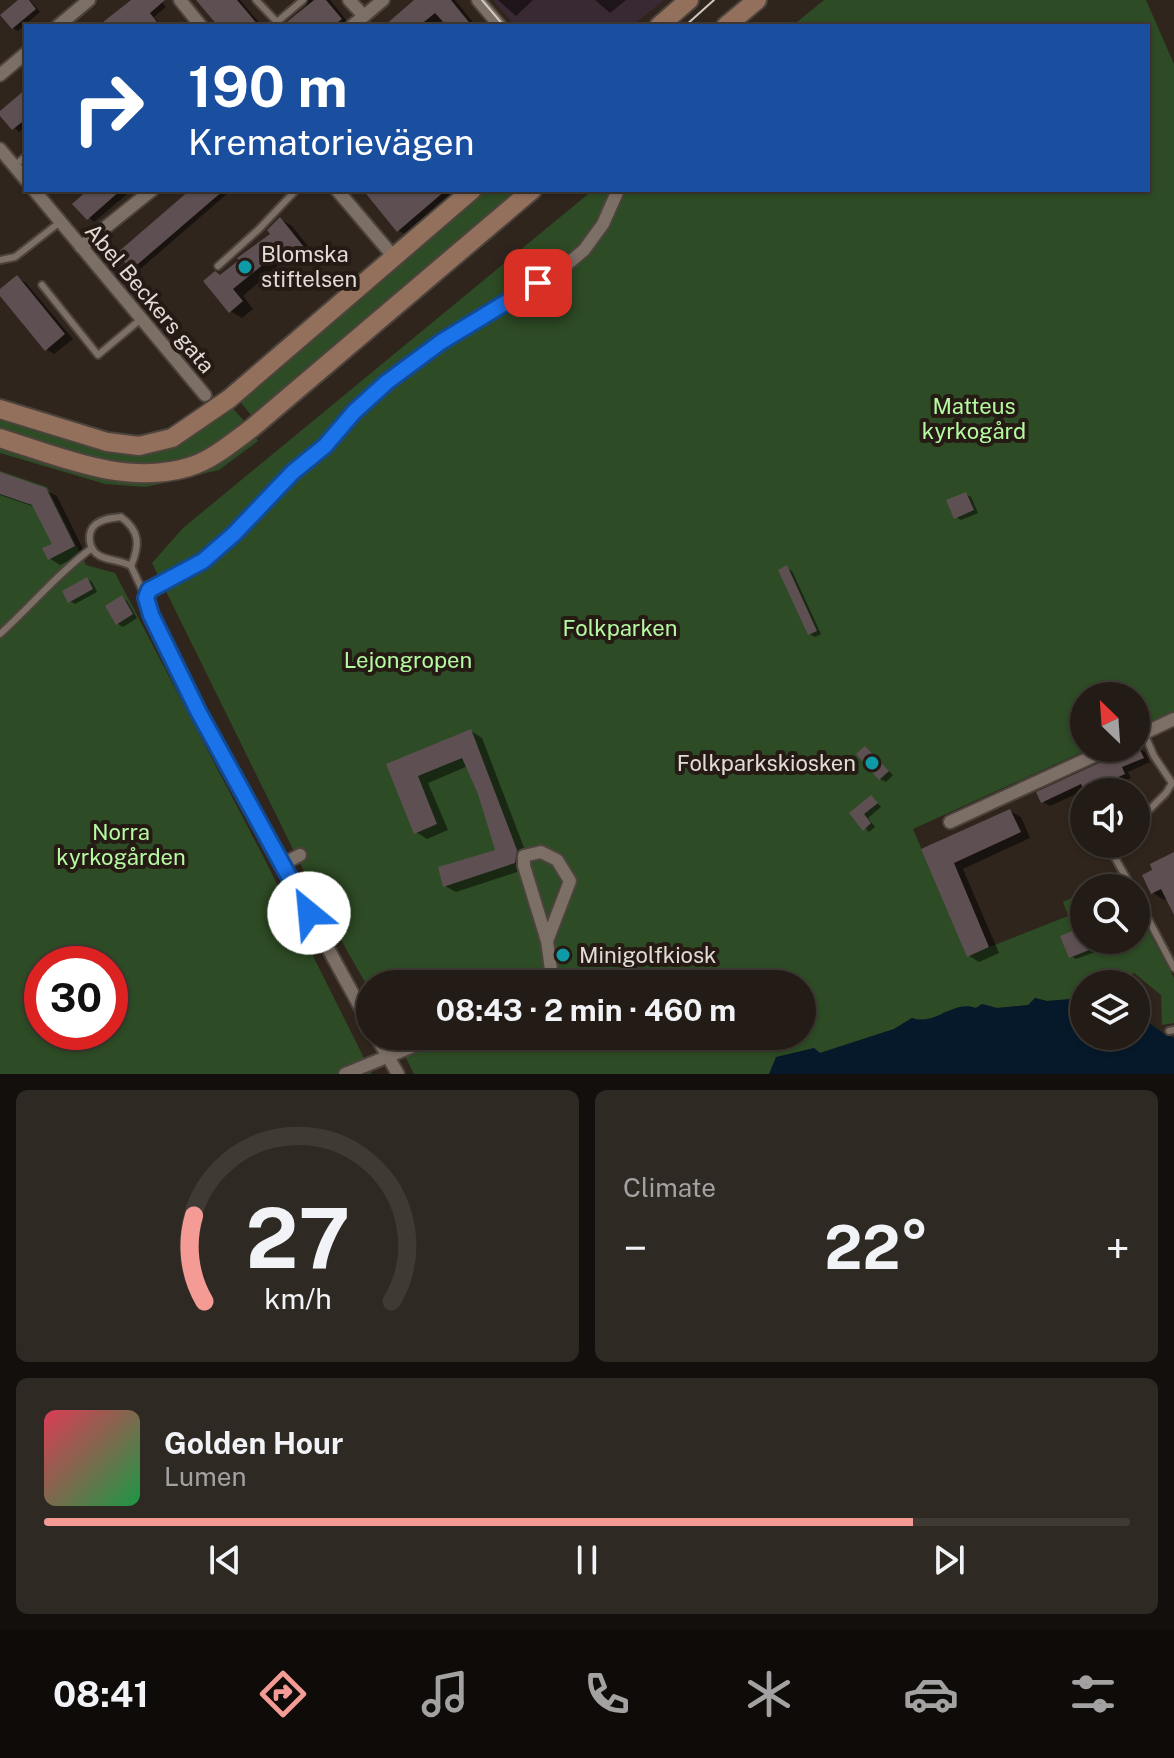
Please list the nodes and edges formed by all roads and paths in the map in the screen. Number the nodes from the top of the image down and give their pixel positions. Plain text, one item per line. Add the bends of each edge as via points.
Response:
1 (89, 0) edge
2 (180, 0) edge
3 (256, 0) edge
4 (303, 0) edge
5 (349, 0) edge
6 (383, 0) edge
7 (478, 0) edge
8 (689, 0) edge
9 (757, 0) edge
10 (364, 16) junction
11 (60, 24) edge
12 (199, 24) edge
13 (274, 24) edge
14 (354, 24) edge
15 (498, 24) edge
16 (661, 24) edge
17 (728, 24) edge
18 (24, 55) edge
19 (0, 75) edge
20 (0, 149) edge
21 (24, 158) edge
22 (14, 166) junction
23 (24, 178) edge
24 (36, 192) edge
25 (150, 192) edge
26 (294, 192) edge
27 (339, 192) edge
28 (470, 192) edge
29 (530, 192) edge
30 (617, 192) edge
31 (60, 222) junction
32 (81, 247) junction
33 (393, 256) junction
34 (0, 260) edge
35 (218, 266) dead end
36 (42, 285) dead end
37 (141, 319) junction
38 (205, 395) dead end
39 (0, 409) edge
40 (0, 438) edge
41 (92, 548) junction
42 (131, 566) junction
43 (146, 598) junction
44 (0, 634) edge
45 (1174, 719) edge
46 (1150, 730) edge
47 (1150, 750) edge
48 (1081, 762) edge
49 (1150, 809) edge
50 (950, 822) dead end
51 (300, 855) dead end
52 (283, 864) junction
53 (1150, 923) edge
54 (547, 941) junction
55 (1174, 968) edge
56 (551, 970) edge
57 (356, 999) edge
58 (385, 1050) edge
59 (401, 1050) edge
60 (388, 1055) junction
61 (345, 1074) edge
62 (398, 1074) edge

1 - 11 street
2 - 12 street
3 - 13 lane
4 - 13 lane
5 - 10 street
6 - 10 street
7 - 15 street
8 - 16 main road
9 - 17 main road
10 - 14 street
18 - 19 street
20 - 22 street
21 - 22 lane
22 - 23 street
24 - 31 street, Abel Beckers gata
25 - 32 street
26 - 35 lane
27 - 33 street
28 - 33 main road
29 - 40 main road via 239,438 190,467 147,474 106,470
30 - 43 street via 584,250 557,273 487,313 387,382 234,534 203,561 149,590
31 - 32 street, Abel Beckers gata
31 - 34 lane via 15,257
32 - 37 street, Abel Beckers gata
33 - 39 main road via 229,399 172,438 139,446 107,442
36 - 37 lane via 98,355
37 - 38 street, Abel Beckers gata
41 - 42 lane via 99,556
41 - 42 lane via 89,536 94,525 121,517 138,538
41 - 44 lane
42 - 43 lane
43 - 52 street via 198,711
45 - 46 street
47 - 49 lane via 1172,783
48 - 50 street
51 - 52 street
52 - 57 street
53 - 55 lane
54 - 54 street via 570,881 557,860 541,852 524,856 524,866
54 - 56 street
58 - 60 street
59 - 60 street
60 - 61 street
60 - 62 street

